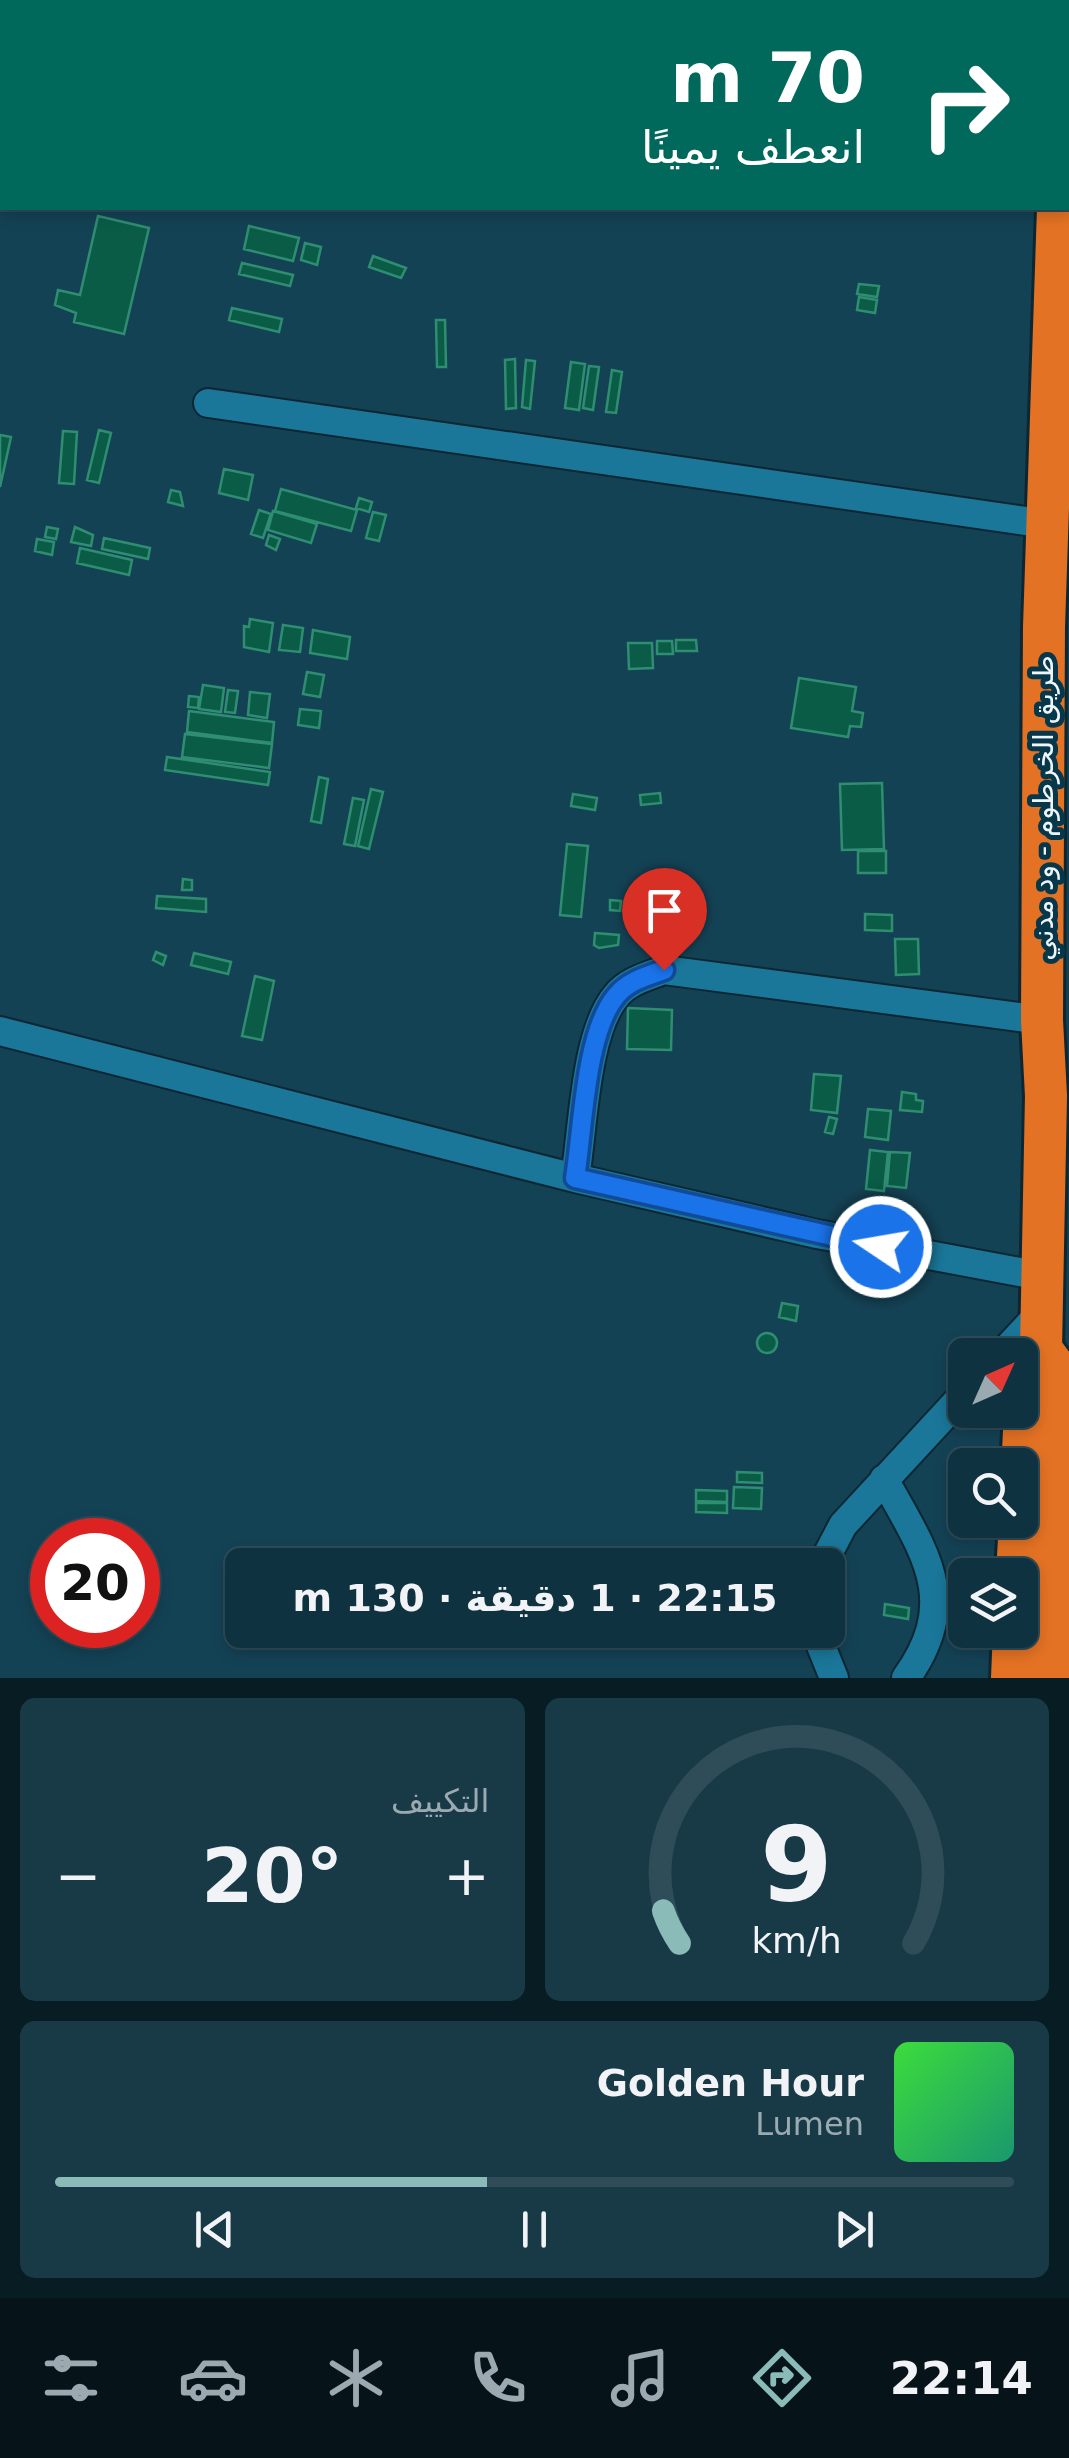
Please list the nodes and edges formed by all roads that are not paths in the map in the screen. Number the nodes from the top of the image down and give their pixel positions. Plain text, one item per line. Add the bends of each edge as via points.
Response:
1 (1058, 210) edge
2 (208, 403) dead end
3 (1048, 524) junction
4 (1056, 691) edge
5 (1042, 1020) junction
6 (0, 1031) edge
7 (1058, 1098) edge
8 (575, 1178) junction
9 (1040, 1344) edge
10 (948, 1411) edge
11 (1028, 1448) edge
12 (884, 1479) junction
13 (831, 1548) edge
14 (822, 1648) edge
15 (1013, 1648) edge
16 (834, 1678) edge
17 (906, 1678) edge
18 (1012, 1678) edge
19 (1053, 1678) edge

1 - 3 highway, طريق الخرطوم - ود مدني
2 - 3 lane
3 - 4 highway, طريق الخرطوم - ود مدني
4 - 5 highway, طريق الخرطوم - ود مدني
5 - 7 highway, طريق الخرطوم - ود مدني
5 - 8 lane via 664,970 635,980 616,996 598,1031
6 - 8 lane
7 - 9 highway, طريق الخرطوم - ود مدني
8 - 9 lane via 816,1234
9 - 11 highway, طريق الخرطوم - ود مدني
9 - 19 highway, طريق الخرطوم - ود مدني
10 - 12 lane
12 - 13 lane
12 - 17 lane via 928,1559 938,1599 928,1649
14 - 16 lane
15 - 18 highway

